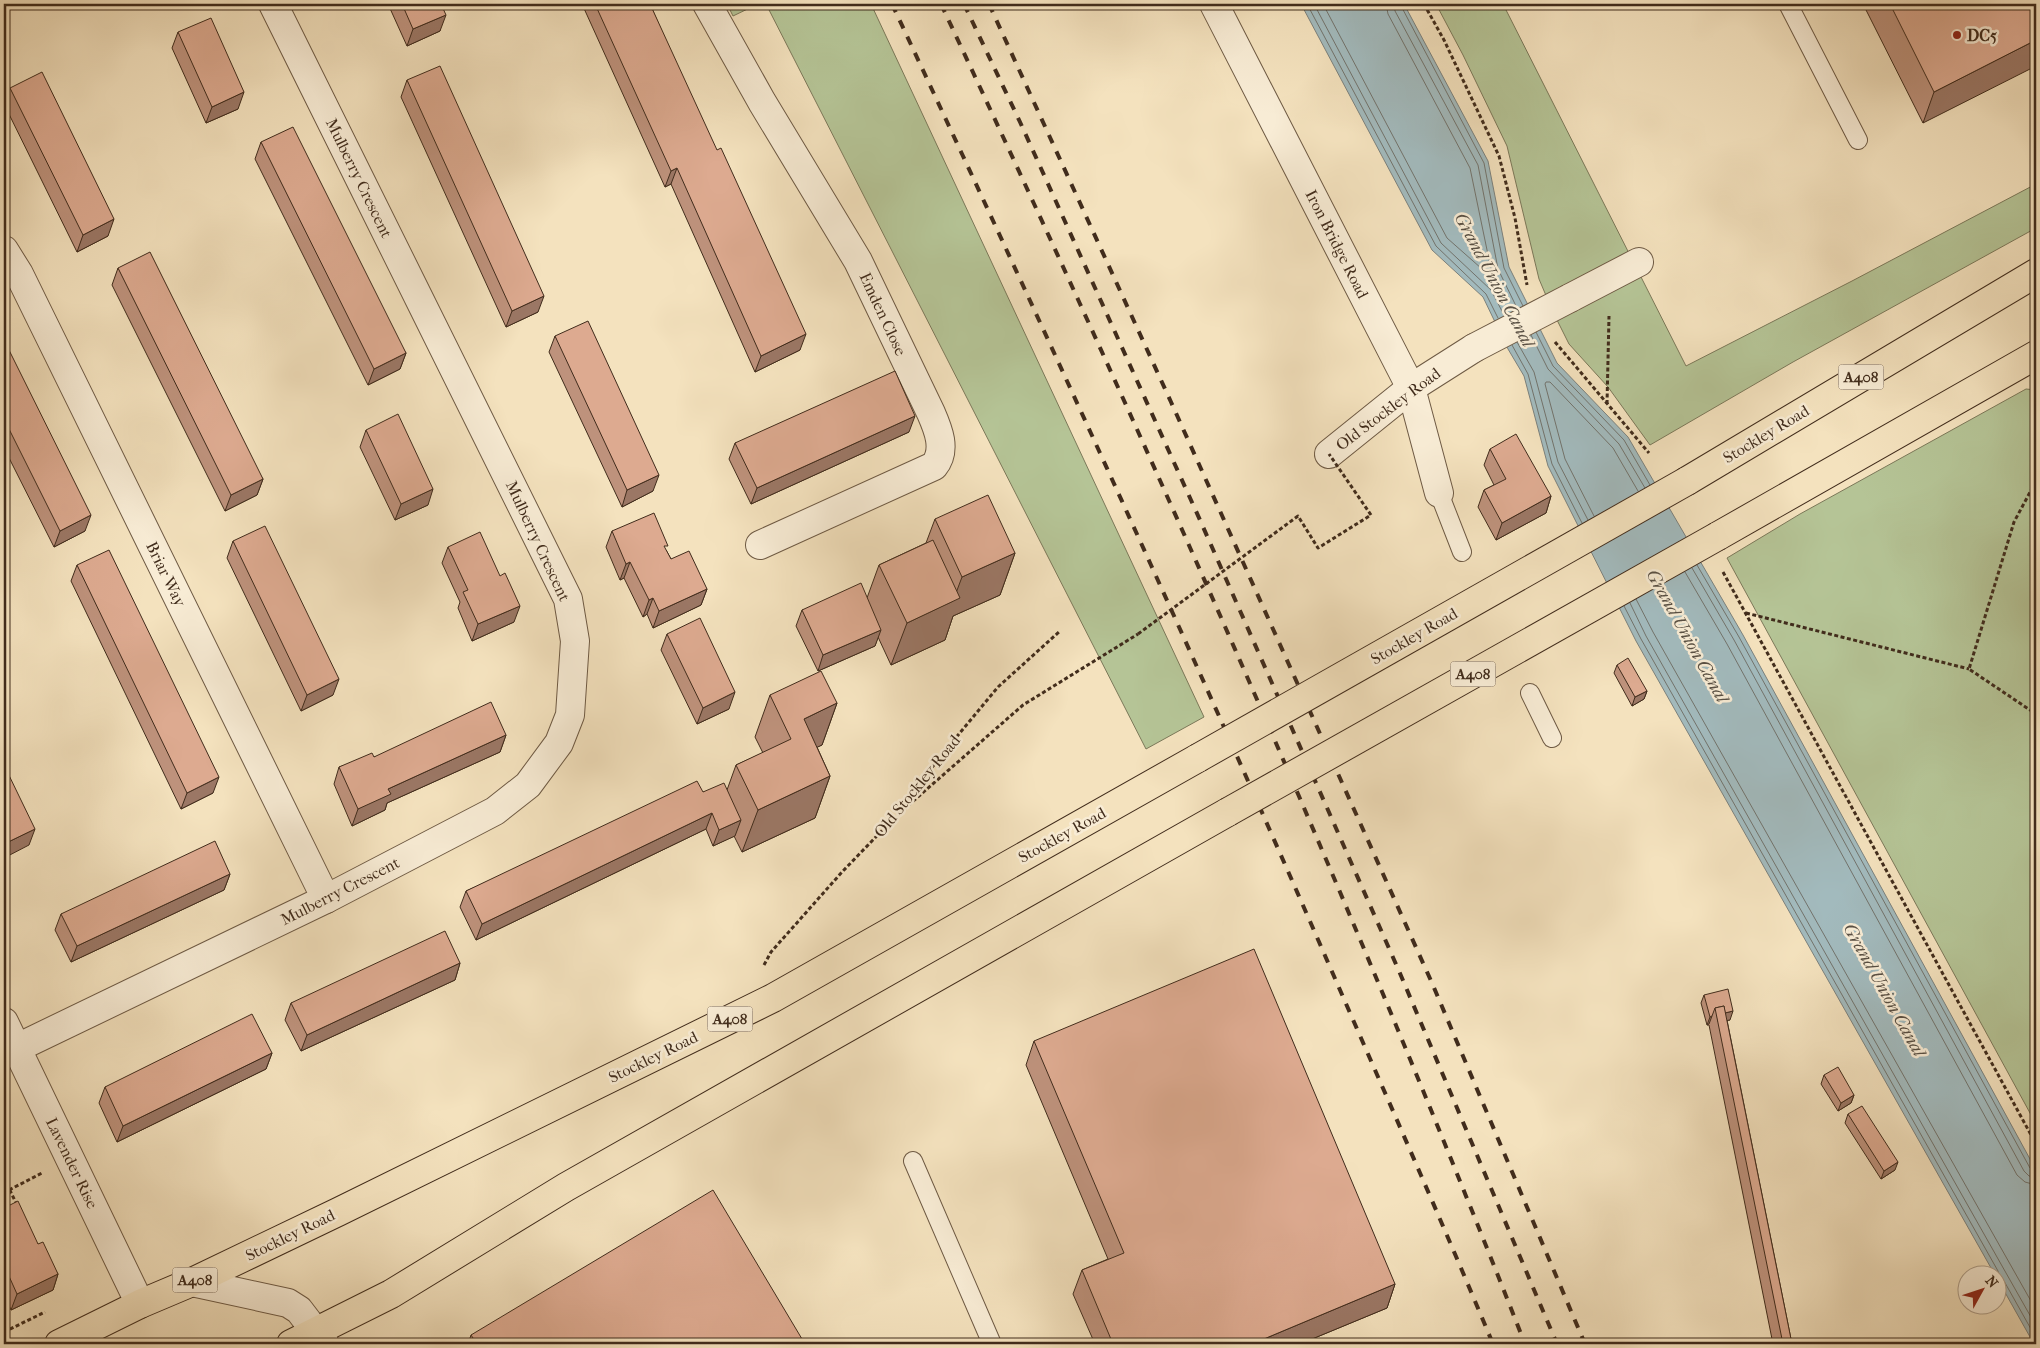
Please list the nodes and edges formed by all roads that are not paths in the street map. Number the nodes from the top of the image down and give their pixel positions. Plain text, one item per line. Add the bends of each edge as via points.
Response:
1 (272, 4) edge
2 (707, 4) edge
3 (1214, 4) edge
4 (1788, 4) edge
5 (1858, 140) dead end
6 (4, 250) edge
7 (1639, 262) dead end
8 (2036, 273) edge
9 (2036, 355) edge
10 (1411, 388) junction
11 (1329, 454) road end
12 (1439, 493) joint
13 (760, 545) dead end
14 (1462, 552) dead end
15 (1530, 693) dead end
16 (1552, 738) dead end
17 (326, 899) junction
18 (4, 1022) edge
19 (17, 1048) junction
20 (913, 1161) dead end
21 (192, 1282) junction
22 (140, 1304) junction
23 (321, 1338) edge
24 (60, 1344) edge
25 (291, 1344) edge
26 (992, 1344) edge

1 - 17 street, Mulberry Crescent via 568,598 575,641 570,715 559,743 528,785 495,811
2 - 13 street, Emden Close via 858,261 940,438 940,455 934,466
3 - 10 street, Iron Bridge Road
4 - 5 lane
6 - 17 street, Briar Way via 19,274
7 - 10 street, Old Stockley Road, bridge via 1474,348
8 - 21 main road, Stockley Road / A408, bridge via 1687,481 773,998
9 - 23 main road, A408, bridge via 566,1187
10 - 11 street, Old Stockley Road
10 - 12 street, Iron Bridge Road
12 - 14 lane
15 - 16 lane
17 - 19 street, Mulberry Crescent
18 - 19 street, Lavender Rise
19 - 22 street, Lavender Rise
20 - 26 lane
21 - 22 main road, Stockley Road / A408
21 - 23 street via 288,1303 299,1310
22 - 24 main road, Stockley Road / A408
23 - 25 main road, A408

